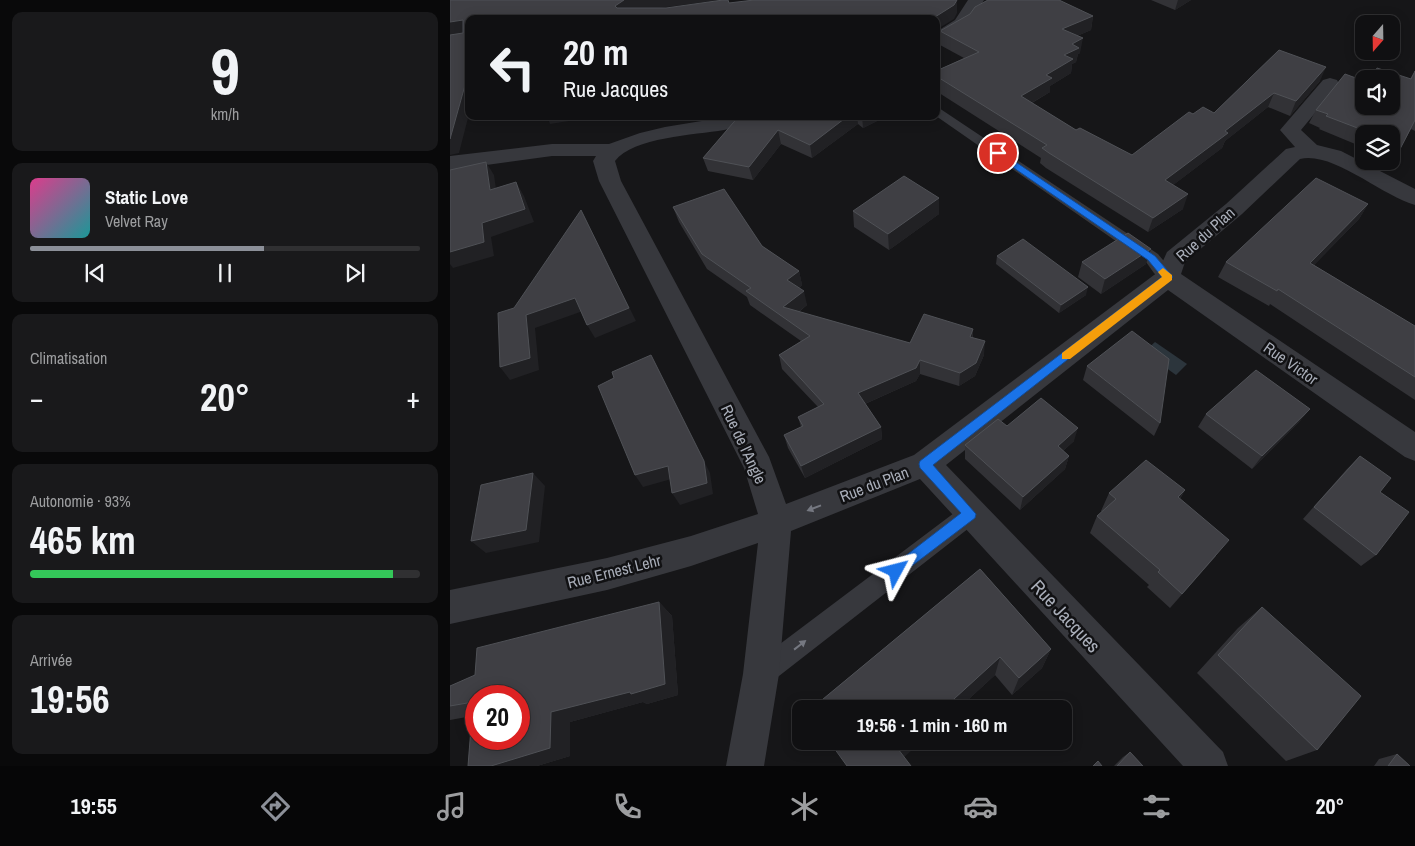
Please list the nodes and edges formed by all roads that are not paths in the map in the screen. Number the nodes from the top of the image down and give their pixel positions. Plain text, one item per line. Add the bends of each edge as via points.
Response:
1 (976, 0) edge
2 (940, 37) edge
3 (1330, 84) dead end
4 (940, 113) edge
5 (745, 120) edge
6 (612, 150) junction
7 (1310, 150) junction
8 (450, 164) edge
9 (1415, 198) edge
10 (1168, 277) junction
11 (1415, 448) edge
12 (925, 464) junction
13 (970, 514) junction
14 (776, 522) junction
15 (450, 607) edge
16 (761, 674) junction
17 (745, 766) edge
18 (1208, 766) edge

1 - 2 street via 962,23
3 - 7 street via 1290,130
4 - 10 lane via 1152,258
5 - 6 street via 629,143
6 - 8 street via 552,150
6 - 14 street, Rue de l'Angle via 604,161 610,181 758,466
7 - 9 street via 1334,156
7 - 10 street, Rue du Plan via 1293,154 1234,209 1174,258
10 - 11 street, Rue Victor
10 - 12 street, Rue du Plan
12 - 13 street, Rue Jacques
12 -> 14 street, Rue du Plan
16 -> 13 lane
13 - 18 street, Rue Jacques
14 - 15 street, Rue Ernest Lehr via 691,551 608,574
14 - 16 street, Rue de l'Angle
16 - 17 street, Rue de l'Angle

